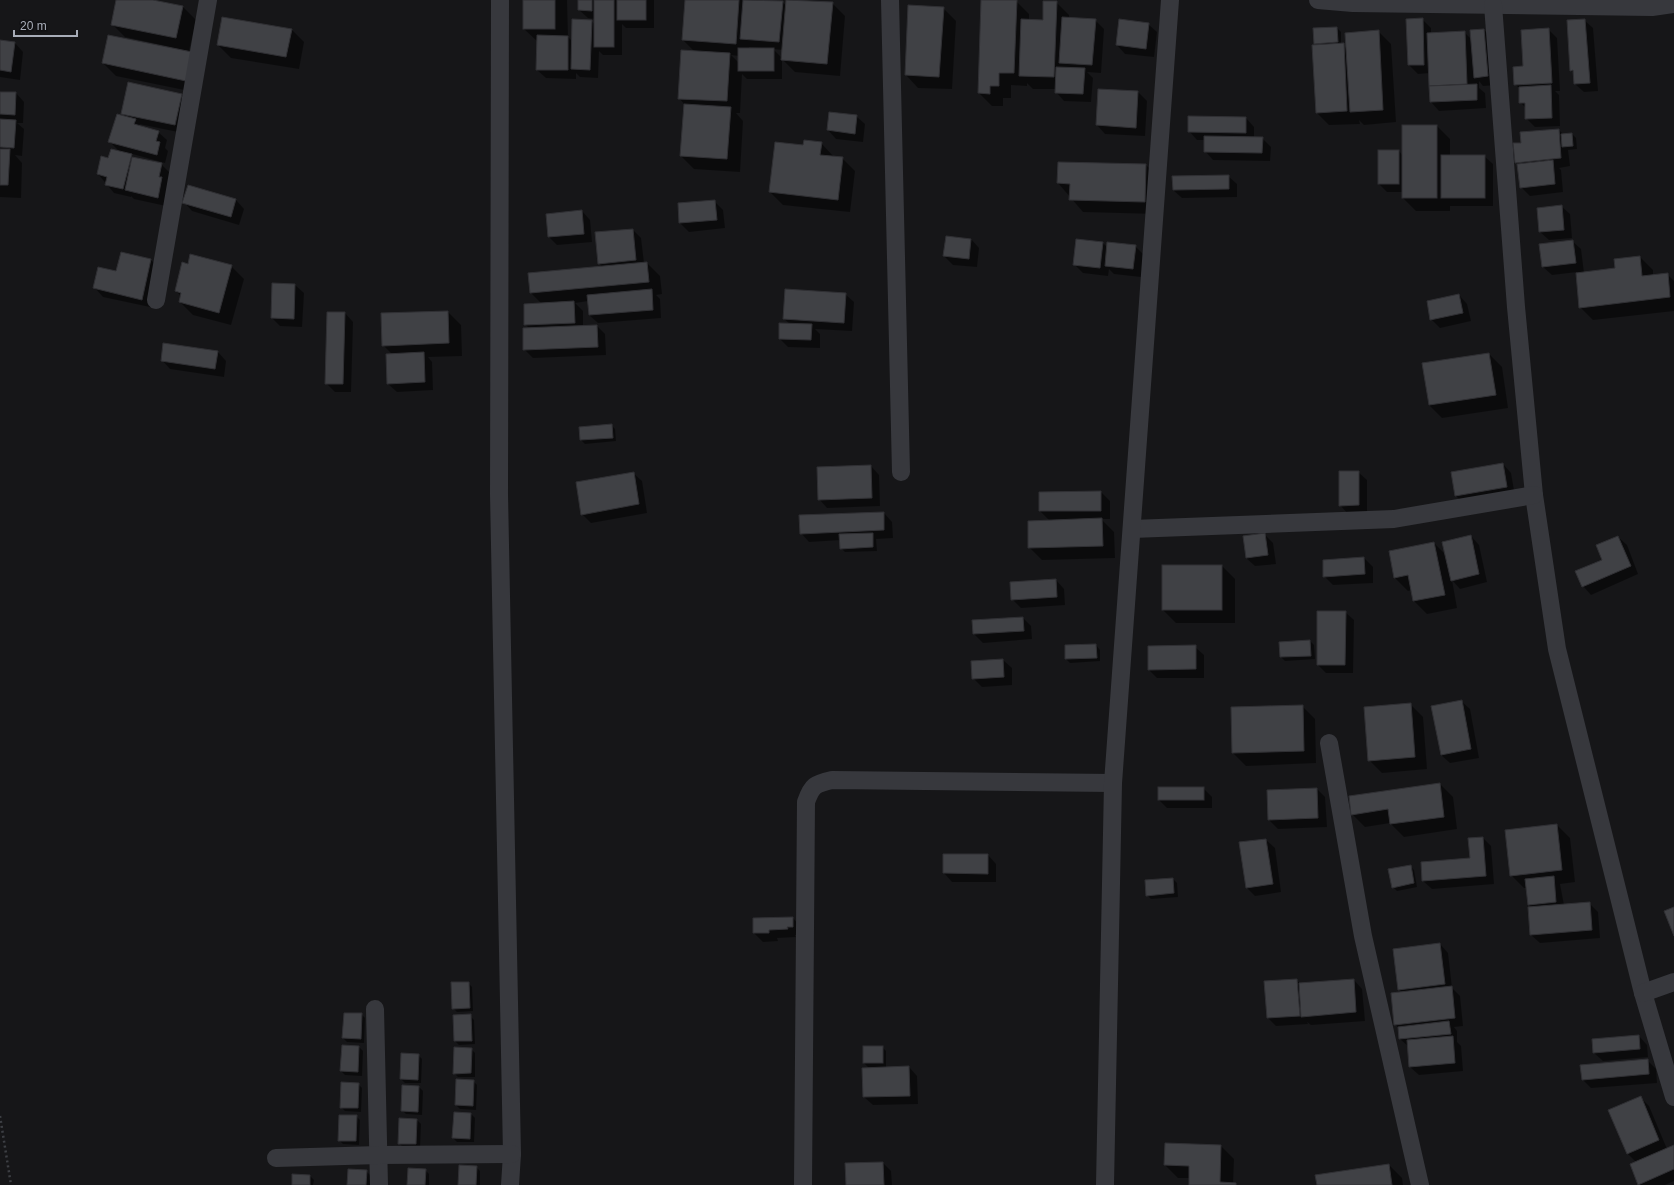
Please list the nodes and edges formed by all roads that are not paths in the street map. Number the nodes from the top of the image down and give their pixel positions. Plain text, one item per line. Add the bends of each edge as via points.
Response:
1 (208, 0) edge
2 (500, 0) edge
3 (890, 0) edge
4 (1170, 0) edge
5 (1318, 0) edge
6 (1674, 4) edge
7 (1493, 5) junction
8 (156, 300) dead end
9 (901, 472) dead end
10 (1534, 495) junction
11 (1132, 529) junction
12 (1329, 743) dead end
13 (1113, 782) junction
14 (1674, 982) edge
15 (1644, 993) junction
16 (375, 1009) dead end
17 (1674, 1095) edge
18 (512, 1154) junction
19 (379, 1155) junction
20 (276, 1158) dead end
21 (379, 1185) edge
22 (510, 1185) edge
23 (803, 1185) edge
24 (1106, 1185) edge
25 (1420, 1185) edge

1 - 8 street
2 - 18 street via 499,494
3 - 9 street
4 - 11 street
5 - 7 street
6 - 7 street via 1652,7
7 - 10 street via 1516,308
10 - 11 street via 1394,519
10 - 15 street via 1557,649
11 - 13 street
12 - 25 street via 1363,936
13 - 23 street via 832,780 811,789 806,802
13 - 24 street
14 - 15 street
15 - 17 street
16 - 19 street
18 - 19 street
18 - 22 street
19 - 20 street
19 - 21 street

